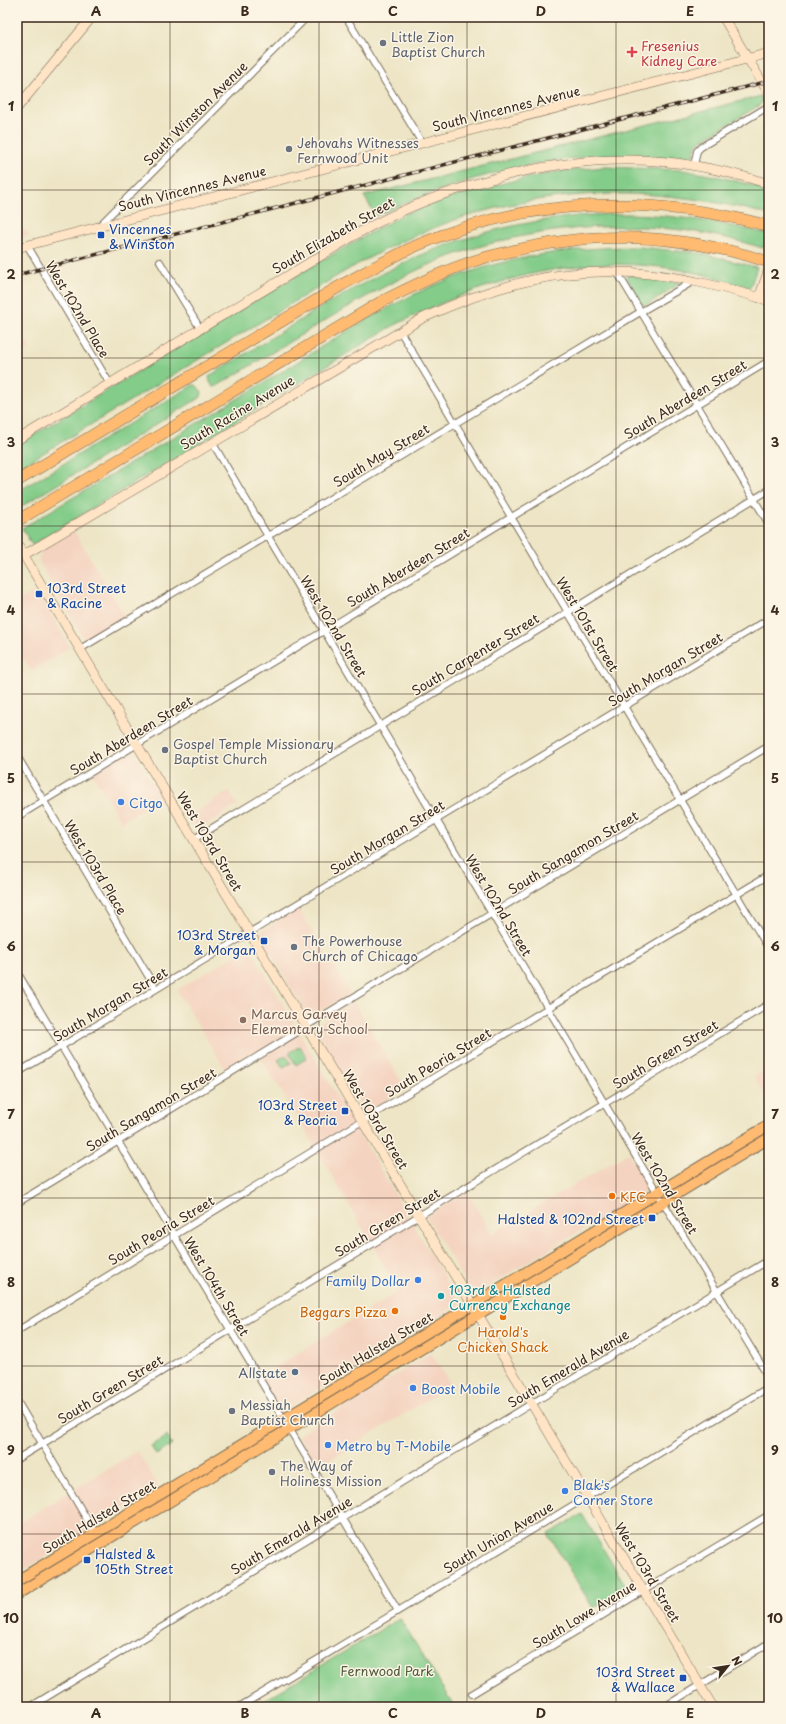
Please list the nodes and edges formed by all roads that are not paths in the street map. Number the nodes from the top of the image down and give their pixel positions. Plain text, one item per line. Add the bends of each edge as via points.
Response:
1 (92, 17) edge
2 (307, 17) edge
3 (346, 17) edge
4 (723, 17) edge
5 (769, 53) edge
6 (748, 59) junction
7 (769, 94) edge
8 (769, 106) edge
9 (17, 108) edge
10 (422, 143) junction
11 (694, 166) junction
12 (769, 184) edge
13 (99, 226) junction
14 (769, 226) edge
15 (27, 245) junction
16 (17, 248) edge
17 (160, 262) dead end
18 (769, 262) edge
19 (617, 272) junction
20 (768, 272) edge
21 (694, 281) junction
22 (759, 298) junction
23 (769, 301) edge
24 (642, 311) junction
25 (201, 330) junction
26 (400, 331) junction
27 (769, 361) edge
28 (110, 384) junction
29 (697, 404) junction
30 (455, 423) junction
31 (17, 440) edge
32 (212, 442) junction
33 (17, 481) edge
34 (769, 490) edge
35 (754, 500) junction
36 (511, 517) junction
37 (17, 521) edge
38 (769, 524) edge
39 (268, 536) junction
40 (17, 544) edge
41 (20, 557) edge
42 (568, 611) junction
43 (769, 619) edge
44 (324, 631) junction
45 (80, 649) junction
46 (624, 706) junction
47 (380, 725) junction
48 (137, 744) junction
49 (769, 746) edge
50 (17, 756) edge
51 (44, 800) junction
52 (680, 800) junction
53 (17, 817) edge
54 (436, 820) junction
55 (194, 839) junction
56 (769, 875) edge
57 (736, 894) junction
58 (492, 914) junction
59 (250, 932) junction
60 (769, 949) edge
61 (17, 972) edge
62 (156, 989) junction
63 (769, 1004) edge
64 (548, 1008) junction
65 (306, 1026) junction
66 (296, 1034) dead end
67 (61, 1046) junction
68 (17, 1073) edge
69 (604, 1104) junction
70 (362, 1120) junction
71 (769, 1125) edge
72 (769, 1138) edge
73 (118, 1142) junction
74 (657, 1192) junction
75 (663, 1202) junction
76 (17, 1203) edge
77 (419, 1215) junction
78 (174, 1236) junction
79 (769, 1260) edge
80 (717, 1291) junction
81 (472, 1304) junction
82 (478, 1314) junction
83 (230, 1330) junction
84 (17, 1331) edge
85 (769, 1378) edge
86 (769, 1387) edge
87 (17, 1402) edge
88 (532, 1403) junction
89 (283, 1419) junction
90 (289, 1429) junction
91 (42, 1443) junction
92 (17, 1459) edge
93 (587, 1496) junction
94 (769, 1515) edge
95 (341, 1518) junction
96 (95, 1533) junction
97 (101, 1543) junction
98 (17, 1581) edge
99 (644, 1591) junction
100 (17, 1594) edge
101 (398, 1611) junction
102 (769, 1643) edge
103 (700, 1685) junction
104 (472, 1694) dead end
105 (30, 1707) edge
106 (240, 1707) edge
107 (664, 1707) edge
108 (713, 1707) edge

1 - 9 main road
2 - 13 street, South Winston Avenue
3 - 10 street
4 - 6 main road
5 - 6 main road, South Vincennes Avenue
6 - 7 main road
6 - 10 main road, South Vincennes Avenue
8 - 11 street via 701,147 697,151
10 - 13 main road, South Vincennes Avenue
11 - 12 main road, South Elizabeth Street
11 - 25 main road, South Elizabeth Street via 629,160 573,163 507,175 436,196 407,207 360,232
13 - 15 main road, South Vincennes Avenue
14 - 33 highway via 710,212 637,204 564,207 530,212 457,230 418,244 353,279
15 - 16 main road, South Vincennes Avenue
15 - 28 street, West 102nd Place
17 - 25 street
18 - 37 highway via 726,249 699,245 595,238 499,254 474,262 413,286 381,302
19 - 21 main road, South Racine Avenue via 654,274
19 - 24 street
19 - 26 main road, South Racine Avenue via 574,273 504,286 454,303
20 - 22 main road
21 - 22 main road, South Racine Avenue
21 - 24 street, South May Street
22 - 23 main road, South Racine Avenue
24 - 29 street
24 - 30 street, South May Street
25 - 28 main road, South Elizabeth Street
26 - 30 street, West 101st Street
26 - 32 main road, South Racine Avenue
27 - 29 street, South Aberdeen Street
28 - 31 main road, South Elizabeth Street
29 - 35 street
29 - 36 street, South Aberdeen Street
30 - 36 street, West 101st Street
30 - 39 street, South May Street
32 - 39 street, West 102nd Street
32 - 41 main road, South Racine Avenue
34 - 35 street, South Carpenter Street
35 - 38 street
35 - 42 street, South Carpenter Street
36 - 42 street, West 101st Street
36 - 44 street, South Aberdeen Street
39 - 44 street, West 102nd Street
39 - 45 street, South May Street
40 - 41 main road, West 103rd Street
41 - 45 main road, West 103rd Street
42 - 46 street, West 101st Street
42 - 47 street, South Carpenter Street
43 - 46 street, South Morgan Street
44 - 47 street, West 102nd Street
44 - 48 street, South Aberdeen Street
45 - 48 main road, West 103rd Street
46 - 52 street, West 101st Street
46 - 54 street, South Morgan Street
47 - 54 street, West 102nd Street
47 - 55 street, South Carpenter Street
48 - 51 street, South Aberdeen Street
48 - 55 main road, West 103rd Street
49 - 52 street, South Sangamon Street
50 - 51 street, West 103rd Place
51 - 53 street, South Aberdeen Street
51 - 62 street, West 103rd Place
52 - 57 street, West 101st Street
52 - 58 street, South Sangamon Street
54 - 58 street, West 102nd Street
54 - 59 street, South Morgan Street
55 - 59 main road, West 103rd Street
56 - 57 street, South Peoria Street
57 - 60 street, West 101st Street
57 - 64 street, South Peoria Street
58 - 64 street, West 102nd Street
58 - 65 street, South Sangamon Street
59 - 62 street, South Morgan Street
59 - 65 main road, West 103rd Street
61 - 67 street, West 104th Street
62 - 67 street, South Morgan Street
63 - 69 street, South Green Street
64 - 69 street, West 102nd Street
64 - 70 street, South Peoria Street
65 - 70 main road, West 103rd Street
66 - 73 street, South Sangamon Street
67 - 68 street, South Morgan Street
67 - 73 street, West 104th Street
69 - 74 street, West 102nd Street
69 - 77 street, South Green Street
70 - 77 main road, West 103rd Street
70 - 78 street, South Peoria Street
71 - 74 main road, South Halsted Street
72 - 75 main road, South Halsted Street
73 - 76 street, South Sangamon Street
73 - 78 street, West 104th Street
74 - 75 street, West 102nd Street
74 - 81 main road, South Halsted Street
75 - 80 street, West 102nd Street
75 - 82 main road, South Halsted Street
77 - 81 main road, West 103rd Street
77 - 83 street, South Green Street
78 - 83 street, West 104th Street
78 - 84 street, South Peoria Street
79 - 80 street, South Emerald Avenue
80 - 85 street, West 102nd Street
80 - 88 street, South Emerald Avenue
81 - 82 main road, West 103rd Street
81 - 89 main road, South Halsted Street
82 - 88 main road, West 103rd Street
82 - 90 main road, South Halsted Street
83 - 89 street, West 104th Street
83 - 91 street, South Green Street
86 - 93 street, South Union Avenue
87 - 91 street
88 - 93 main road, West 103rd Street
88 - 95 street, South Emerald Avenue
89 - 90 street, West 104th Street
89 - 96 main road, South Halsted Street
90 - 95 street, West 104th Street
90 - 97 main road, South Halsted Street
91 - 92 street, South Green Street
91 - 96 street
93 - 99 main road, West 103rd Street
93 - 101 street, South Union Avenue
94 - 99 street, South Lowe Avenue
95 - 101 street, West 104th Street
95 - 105 street, South Emerald Avenue
96 - 97 main road
96 - 98 main road, South Halsted Street
97 - 100 main road, South Halsted Street
99 - 103 main road, West 103rd Street
99 - 104 street, South Lowe Avenue
101 - 106 street, South Union Avenue
102 - 103 street
103 - 107 street
103 - 108 main road, West 103rd Street

